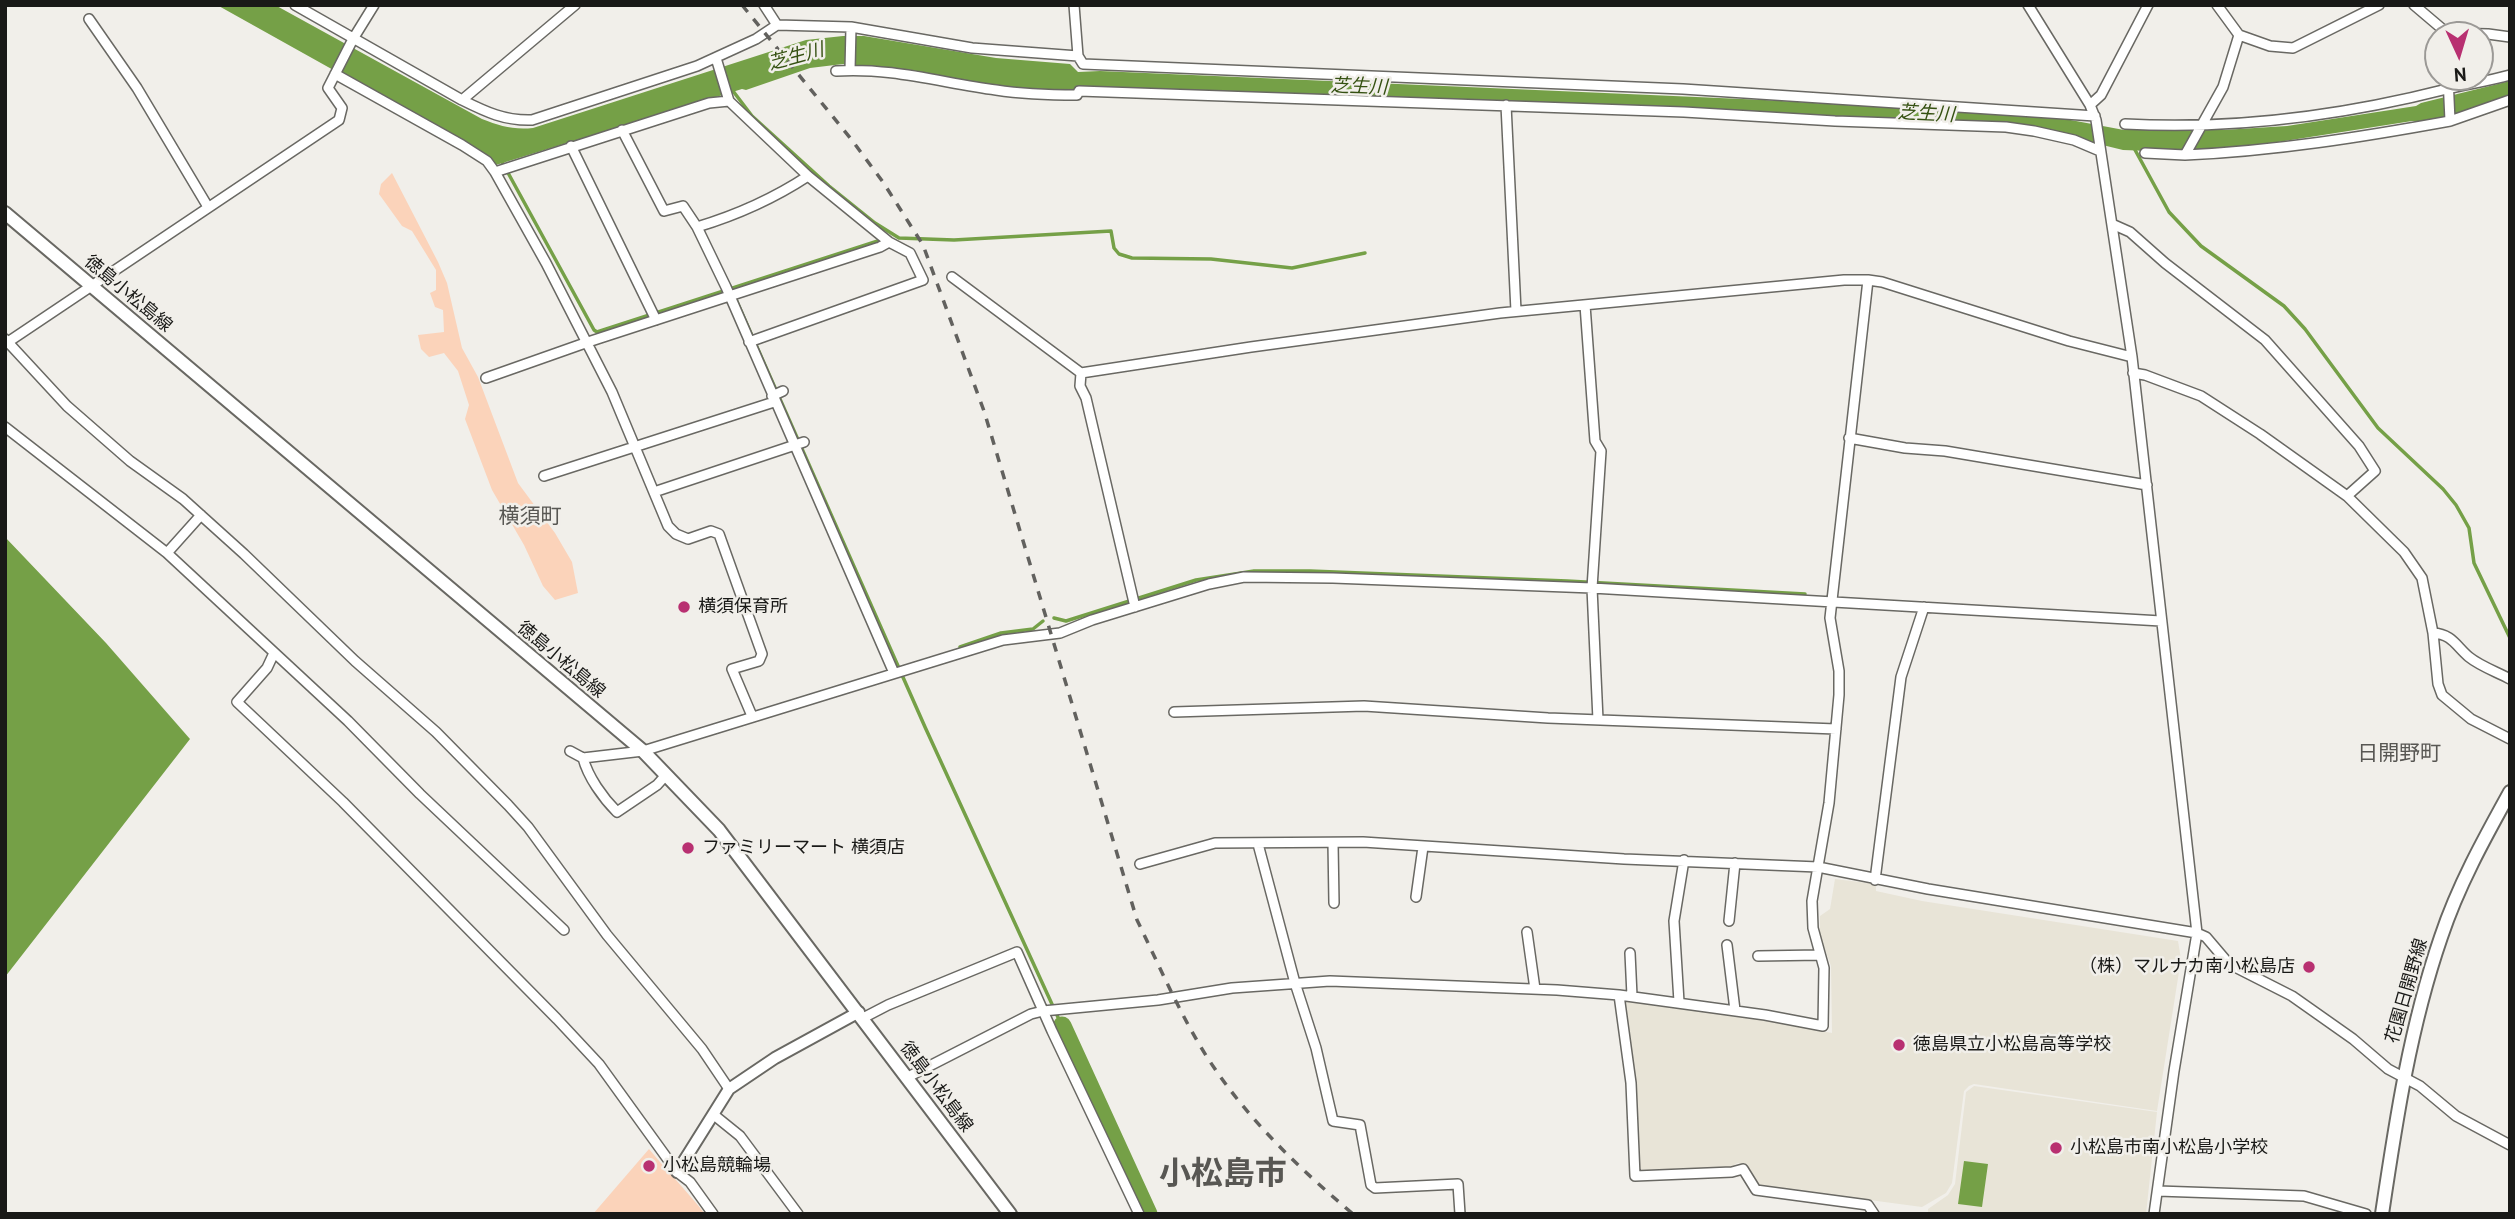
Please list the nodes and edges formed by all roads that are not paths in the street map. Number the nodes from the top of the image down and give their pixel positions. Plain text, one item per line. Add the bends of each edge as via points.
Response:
1 (295, 5) edge
2 (374, 5) edge
3 (575, 5) edge
4 (764, 5) edge
5 (1074, 5) edge
6 (2028, 5) edge
7 (2148, 5) edge
8 (2217, 5) edge
9 (2379, 5) edge
10 (2414, 5) edge
11 (89, 19) dead end
12 (2432, 21) edge
13 (777, 25) junction
14 (852, 30) junction
15 (2239, 35) junction
16 (352, 41) junction
17 (1078, 56) junction
18 (717, 60) junction
19 (850, 67) junction
20 (836, 71) dead end
21 (336, 72) junction
22 (2449, 91) joint
23 (728, 99) junction
24 (462, 100) junction
25 (2510, 100) edge
26 (2095, 101) junction
27 (1506, 105) junction
28 (2096, 118) junction
29 (2450, 119) junction
30 (2125, 124) dead end
31 (2200, 126) junction
32 (622, 130) junction
33 (572, 146) junction
34 (2100, 149) junction
35 (2145, 153) dead end
36 (2186, 154) junction
37 (498, 171) junction
38 (808, 176) junction
39 (208, 207) junction
40 (5, 214) edge
41 (2112, 224) junction
42 (697, 227) junction
43 (889, 242) junction
44 (951, 277) dead end
45 (1868, 279) junction
46 (91, 286) junction
47 (728, 292) junction
48 (1585, 305) junction
49 (1516, 311) junction
50 (654, 316) junction
51 (752, 340) junction
52 (7, 341) edge
53 (588, 342) junction
54 (2132, 357) junction
55 (1081, 373) junction
56 (2133, 373) junction
57 (486, 378) dead end
58 (776, 396) junction
59 (5, 427) edge
60 (1849, 438) junction
61 (798, 444) junction
62 (635, 446) junction
63 (544, 476) dead end
64 (2147, 485) junction
65 (654, 492) junction
66 (2347, 496) junction
67 (201, 515) junction
68 (167, 553) junction
69 (1592, 584) junction
70 (1832, 600) junction
71 (1134, 603) junction
72 (1924, 607) junction
73 (2161, 621) junction
74 (2433, 633) junction
75 (274, 653) junction
76 (899, 672) junction
77 (2510, 679) edge
78 (1174, 712) dead end
79 (752, 716) junction
80 (1598, 720) junction
81 (1836, 729) junction
82 (2510, 739) edge
83 (569, 751) dead end
84 (643, 751) junction
85 (583, 758) junction
86 (666, 775) junction
87 (2510, 792) edge
88 (1333, 843) junction
89 (1258, 844) junction
90 (1423, 847) junction
91 (1684, 860) junction
92 (1140, 863) dead end
93 (1735, 863) junction
94 (1818, 867) junction
95 (1875, 880) junction
96 (1416, 897) dead end
97 (1334, 903) dead end
98 (1729, 921) dead end
99 (564, 930) dead end
100 (1527, 932) dead end
101 (2197, 933) junction
102 (1727, 945) dead end
103 (1630, 953) dead end
104 (1820, 955) junction
105 (1758, 956) dead end
106 (1295, 983) junction
107 (1535, 989) junction
108 (1619, 995) junction
109 (1632, 996) junction
110 (1679, 1002) junction
111 (1735, 1010) junction
112 (1046, 1011) junction
113 (861, 1015) junction
114 (906, 1078) junction
115 (2403, 1078) junction
116 (729, 1090) junction
117 (714, 1115) junction
118 (2510, 1145) edge
119 (677, 1172) junction
120 (2158, 1191) junction
121 (713, 1214) edge
122 (798, 1214) edge
123 (1010, 1214) edge
124 (1139, 1214) edge
125 (1460, 1214) edge
126 (1874, 1214) edge
127 (2154, 1214) edge
128 (2367, 1214) edge
129 (2382, 1214) edge

1 - 16 street
2 - 16 street
3 - 24 street
4 - 13 street
5 - 17 street
6 - 26 street
7 - 26 street
8 - 15 street
9 - 15 street via 2293,48
10 - 12 street
11 - 39 street via 138,88
13 - 14 street
13 - 18 street
14 - 17 street via 972,48
14 - 19 street
15 - 31 street via 2223,87
16 - 21 street
16 - 24 street
17 - 28 street via 1083,64 1683,89
18 - 23 street
18 - 24 street via 532,120 501,118
19 - 20 street
19 - 27 street via 1057,95 1079,91
21 - 37 street
21 - 39 street via 328,88 342,108 340,120
22 - 29 street
22 - 31 street via 2285,121
23 - 32 street
23 - 38 street
25 - 29 street
26 - 28 street
27 - 34 street via 2006,127
27 - 49 street
28 - 34 street
29 - 36 street via 2354,139
30 - 31 street
31 - 36 street
32 - 33 street
32 - 42 street via 664,211 683,206
33 - 37 street
33 - 50 street
34 - 41 street
35 - 36 street
37 - 53 street
38 - 42 street via 738,214
38 - 43 street
39 - 46 street
40 - 46 main road, 徳島小松島線
41 - 54 street
41 - 66 street via 2130,232 2265,340 2360,446 2375,471
42 - 47 street
43 - 47 street
43 - 51 street via 910,253 923,280
44 - 55 street
45 - 48 street
45 - 54 street
45 - 60 street
46 - 52 street
46 - 84 main road, 徳島小松島線
47 - 50 street
47 - 51 street
48 - 49 street
48 - 69 street via 1595,441 1601,452
49 - 55 street
50 - 53 street
51 - 58 street
52 - 67 street via 67,406
53 - 57 street
53 - 62 street
54 - 56 street
55 - 71 street via 1080,386
56 - 64 street
56 - 66 street via 2202,396
58 - 61 street
58 - 62 street
59 - 68 street
60 - 64 street
60 - 70 street
61 - 65 street
61 - 76 street
62 - 63 street
62 - 65 street
64 - 73 street
65 - 79 street via 676,534 688,539 711,531 719,534 762,654 759,661 732,669
66 - 74 street via 2404,552 2423,578
67 - 68 street
67 - 116 street via 436,732 528,827
68 - 75 street
69 - 70 street
69 - 71 street via 1244,577
69 - 80 street
70 - 72 street
70 - 81 street via 1830,618 1839,671
71 - 76 street via 1060,633 1003,640
72 - 73 street
72 - 95 street via 1901,677
73 - 101 street
74 - 77 street via 2456,641 2469,657
74 - 82 street via 2442,695 2471,719
75 - 99 street
75 - 119 street via 237,702 343,802 557,1019 599,1064
76 - 79 street
78 - 80 street via 1364,706
79 - 84 street
80 - 81 street
81 - 94 street
83 - 85 street
84 - 85 street
84 - 86 main road, 徳島小松島線
85 - 86 street via 617,812
86 - 113 main road, 徳島小松島線 via 719,830
87 - 115 main road, 花園日開野線 via 2471,863 2441,935
88 - 89 street
88 - 90 street
88 - 97 street
89 - 92 street via 1215,843
89 - 106 street
90 - 91 street
90 - 96 street
91 - 93 street
91 - 110 street via 1674,920
93 - 94 street
93 - 98 street
94 - 95 street
94 - 104 street via 1812,901
95 - 101 street
100 - 107 street
101 - 115 street via 2229,964 2292,996
101 - 120 street
102 - 111 street
103 - 109 street
104 - 105 street
104 - 111 street via 1823,1026
106 - 107 street
106 - 112 street
106 - 125 street via 1333,1121 1360,1125 1371,1185 1381,1190 1458,1184
107 - 108 street
108 - 109 street
108 - 126 street via 1631,1083 1635,1176 1743,1169 1756,1190 1868,1205
109 - 110 street
110 - 111 street
112 - 113 street via 1017,952
112 - 114 street via 1031,1014
112 - 124 street
113 - 114 main road, 徳島小松島線
113 - 116 street via 775,1058
114 - 123 main road, 徳島小松島線
115 - 118 street via 2456,1116
115 - 129 main road, 花園日開野線
116 - 117 street
117 - 119 street
117 - 122 street via 740,1136
119 - 121 street
120 - 127 street
120 - 128 street via 2304,1196

